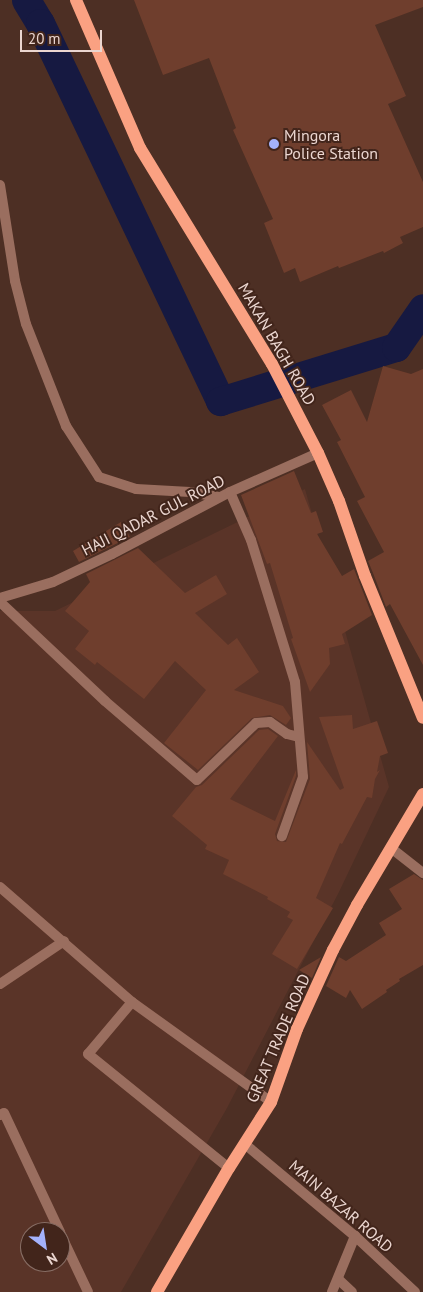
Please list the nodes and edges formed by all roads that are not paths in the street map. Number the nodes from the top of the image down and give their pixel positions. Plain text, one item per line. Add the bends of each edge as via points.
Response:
1 (76, 0) edge
2 (0, 185) edge
3 (318, 453) junction
4 (230, 492) junction
5 (219, 497) junction
6 (0, 598) edge
7 (0, 602) edge
8 (423, 718) edge
9 (299, 737) junction
10 (423, 794) edge
11 (282, 836) dead end
12 (391, 848) junction
13 (423, 873) edge
14 (0, 887) edge
15 (64, 941) junction
16 (0, 984) edge
17 (132, 1002) junction
18 (271, 1102) junction
19 (0, 1116) edge
20 (246, 1145) junction
21 (229, 1168) junction
22 (55, 1222) edge
23 (355, 1236) junction
24 (70, 1253) edge
25 (338, 1279) junction
26 (88, 1292) edge
27 (157, 1292) edge
28 (332, 1292) edge
29 (352, 1292) edge
30 (416, 1292) edge

1 - 3 main road, MAKAN BAGH ROAD via 140,148 272,364
2 - 5 street via 15,282 26,324 66,426 99,477 136,489
3 - 4 street, HAJI QADAR GUL ROAD
3 - 8 main road, MAKAN BAGH ROAD
4 - 5 street, HAJI QADAR GUL ROAD
4 - 9 street via 251,540 295,682
5 - 6 street, HAJI QADAR GUL ROAD via 53,582
7 - 9 street via 105,701 197,780 256,723 270,722 287,734
9 - 11 street via 303,777
10 - 12 main road, GREAT TRADE ROAD
12 - 13 street
12 - 18 main road, GREAT TRADE ROAD via 333,950 297,1029
14 - 15 street
15 - 16 street
15 - 17 street
17 - 18 street
17 - 21 street via 88,1054
18 - 20 main road, GREAT TRADE ROAD
19 - 22 street via 4,1113
20 - 21 main road, GREAT TRADE ROAD
20 - 23 street, MAIN BAZAR ROAD
21 - 27 main road, GREAT TRADE ROAD
23 - 25 street
23 - 30 street, MAIN BAZAR ROAD
24 - 26 street
25 - 28 street
25 - 29 street

